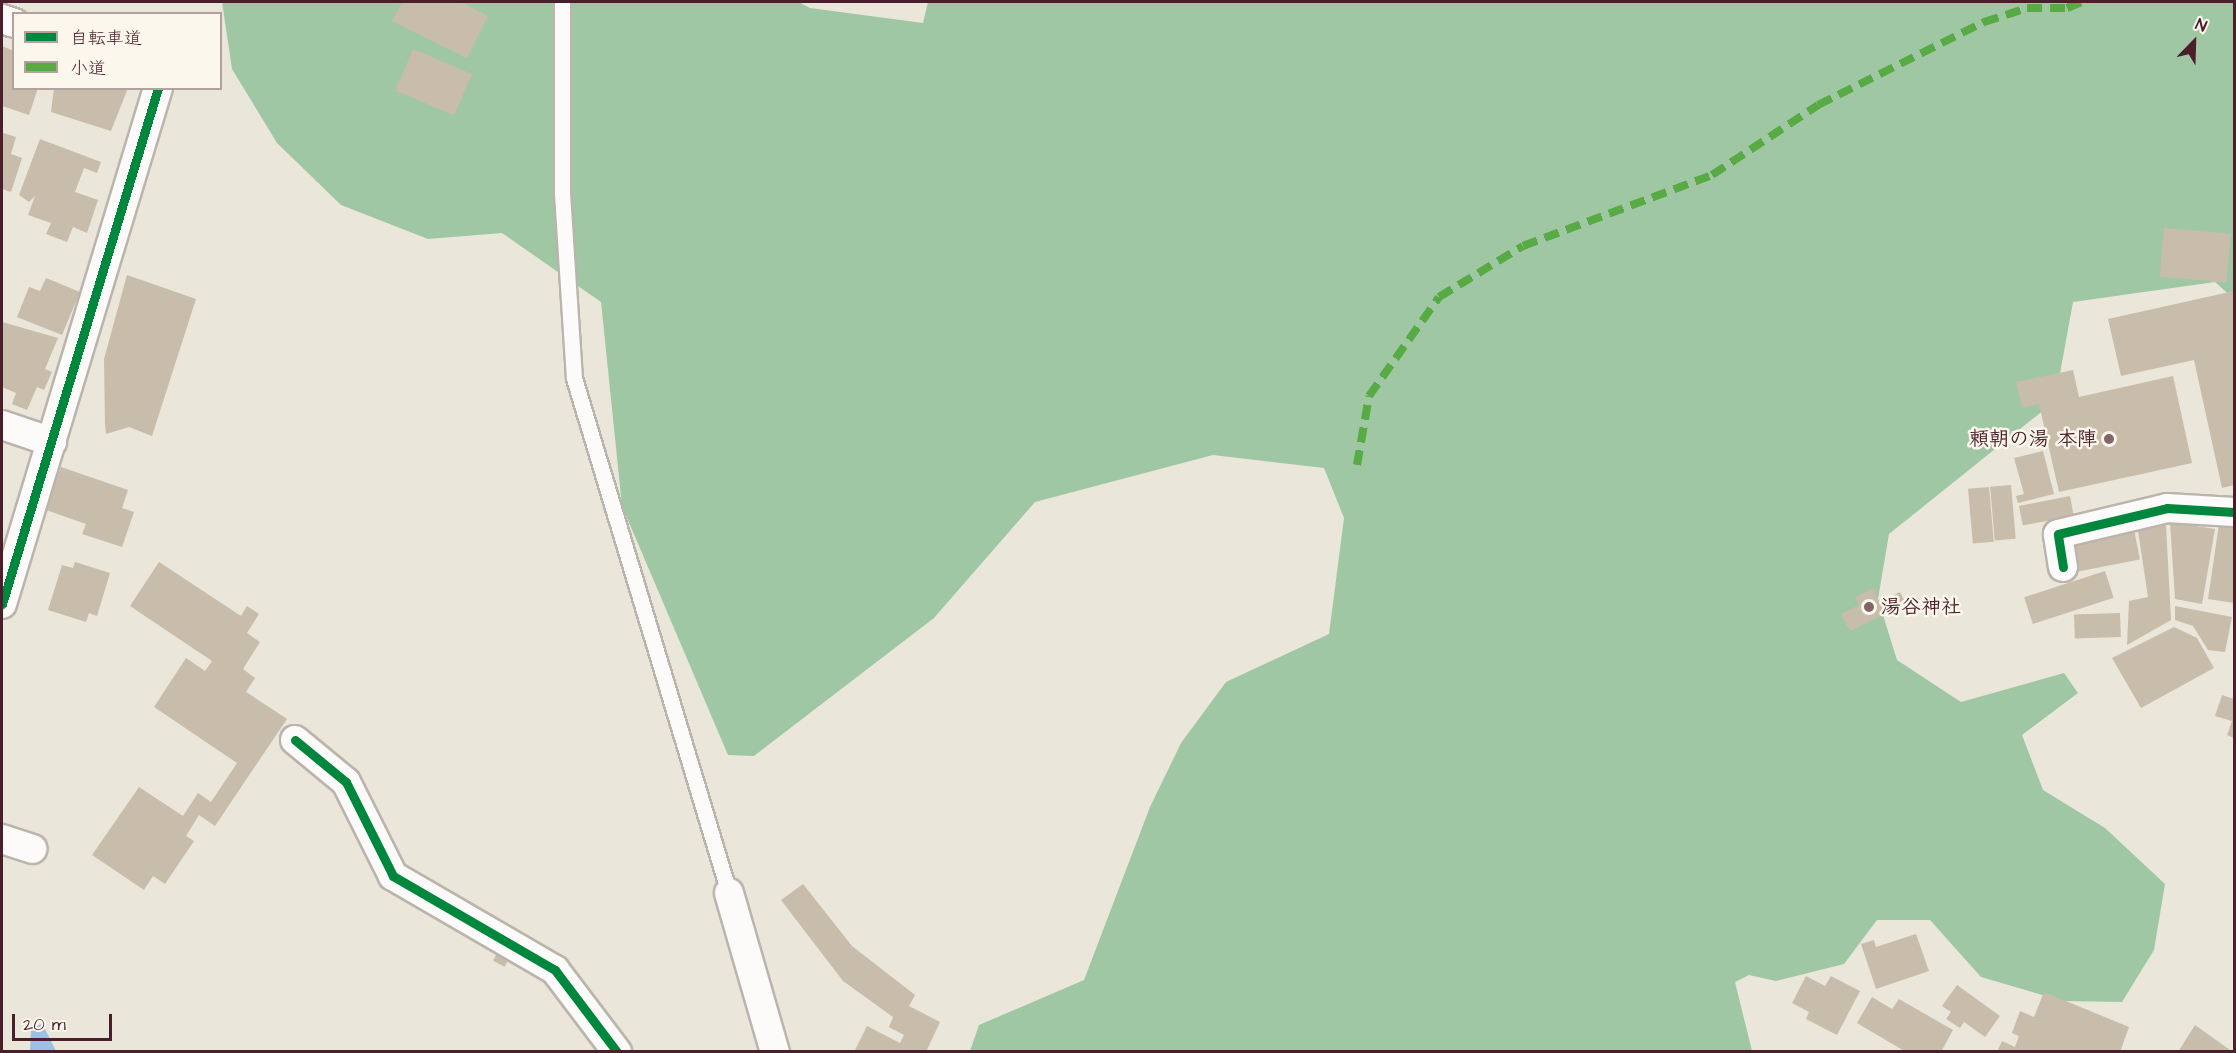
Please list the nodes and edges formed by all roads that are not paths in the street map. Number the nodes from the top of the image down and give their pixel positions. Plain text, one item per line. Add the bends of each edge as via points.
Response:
1 (562, 2) edge
2 (157, 90) edge
3 (2, 426) edge
4 (52, 442) junction
5 (2235, 512) edge
6 (2063, 567) dead end
7 (2, 604) edge
8 (295, 740) dead end
9 (2, 838) edge
10 (32, 849) dead end
11 (729, 893) joint
12 (617, 1052) edge
13 (775, 1052) edge

1 - 11 lane via 562,193 574,378
2 - 4 street
3 - 4 street
4 - 7 street
5 - 6 street via 2167,508 2058,534
8 - 12 street via 346,782 393,876 555,970
9 - 10 street
11 - 13 street

